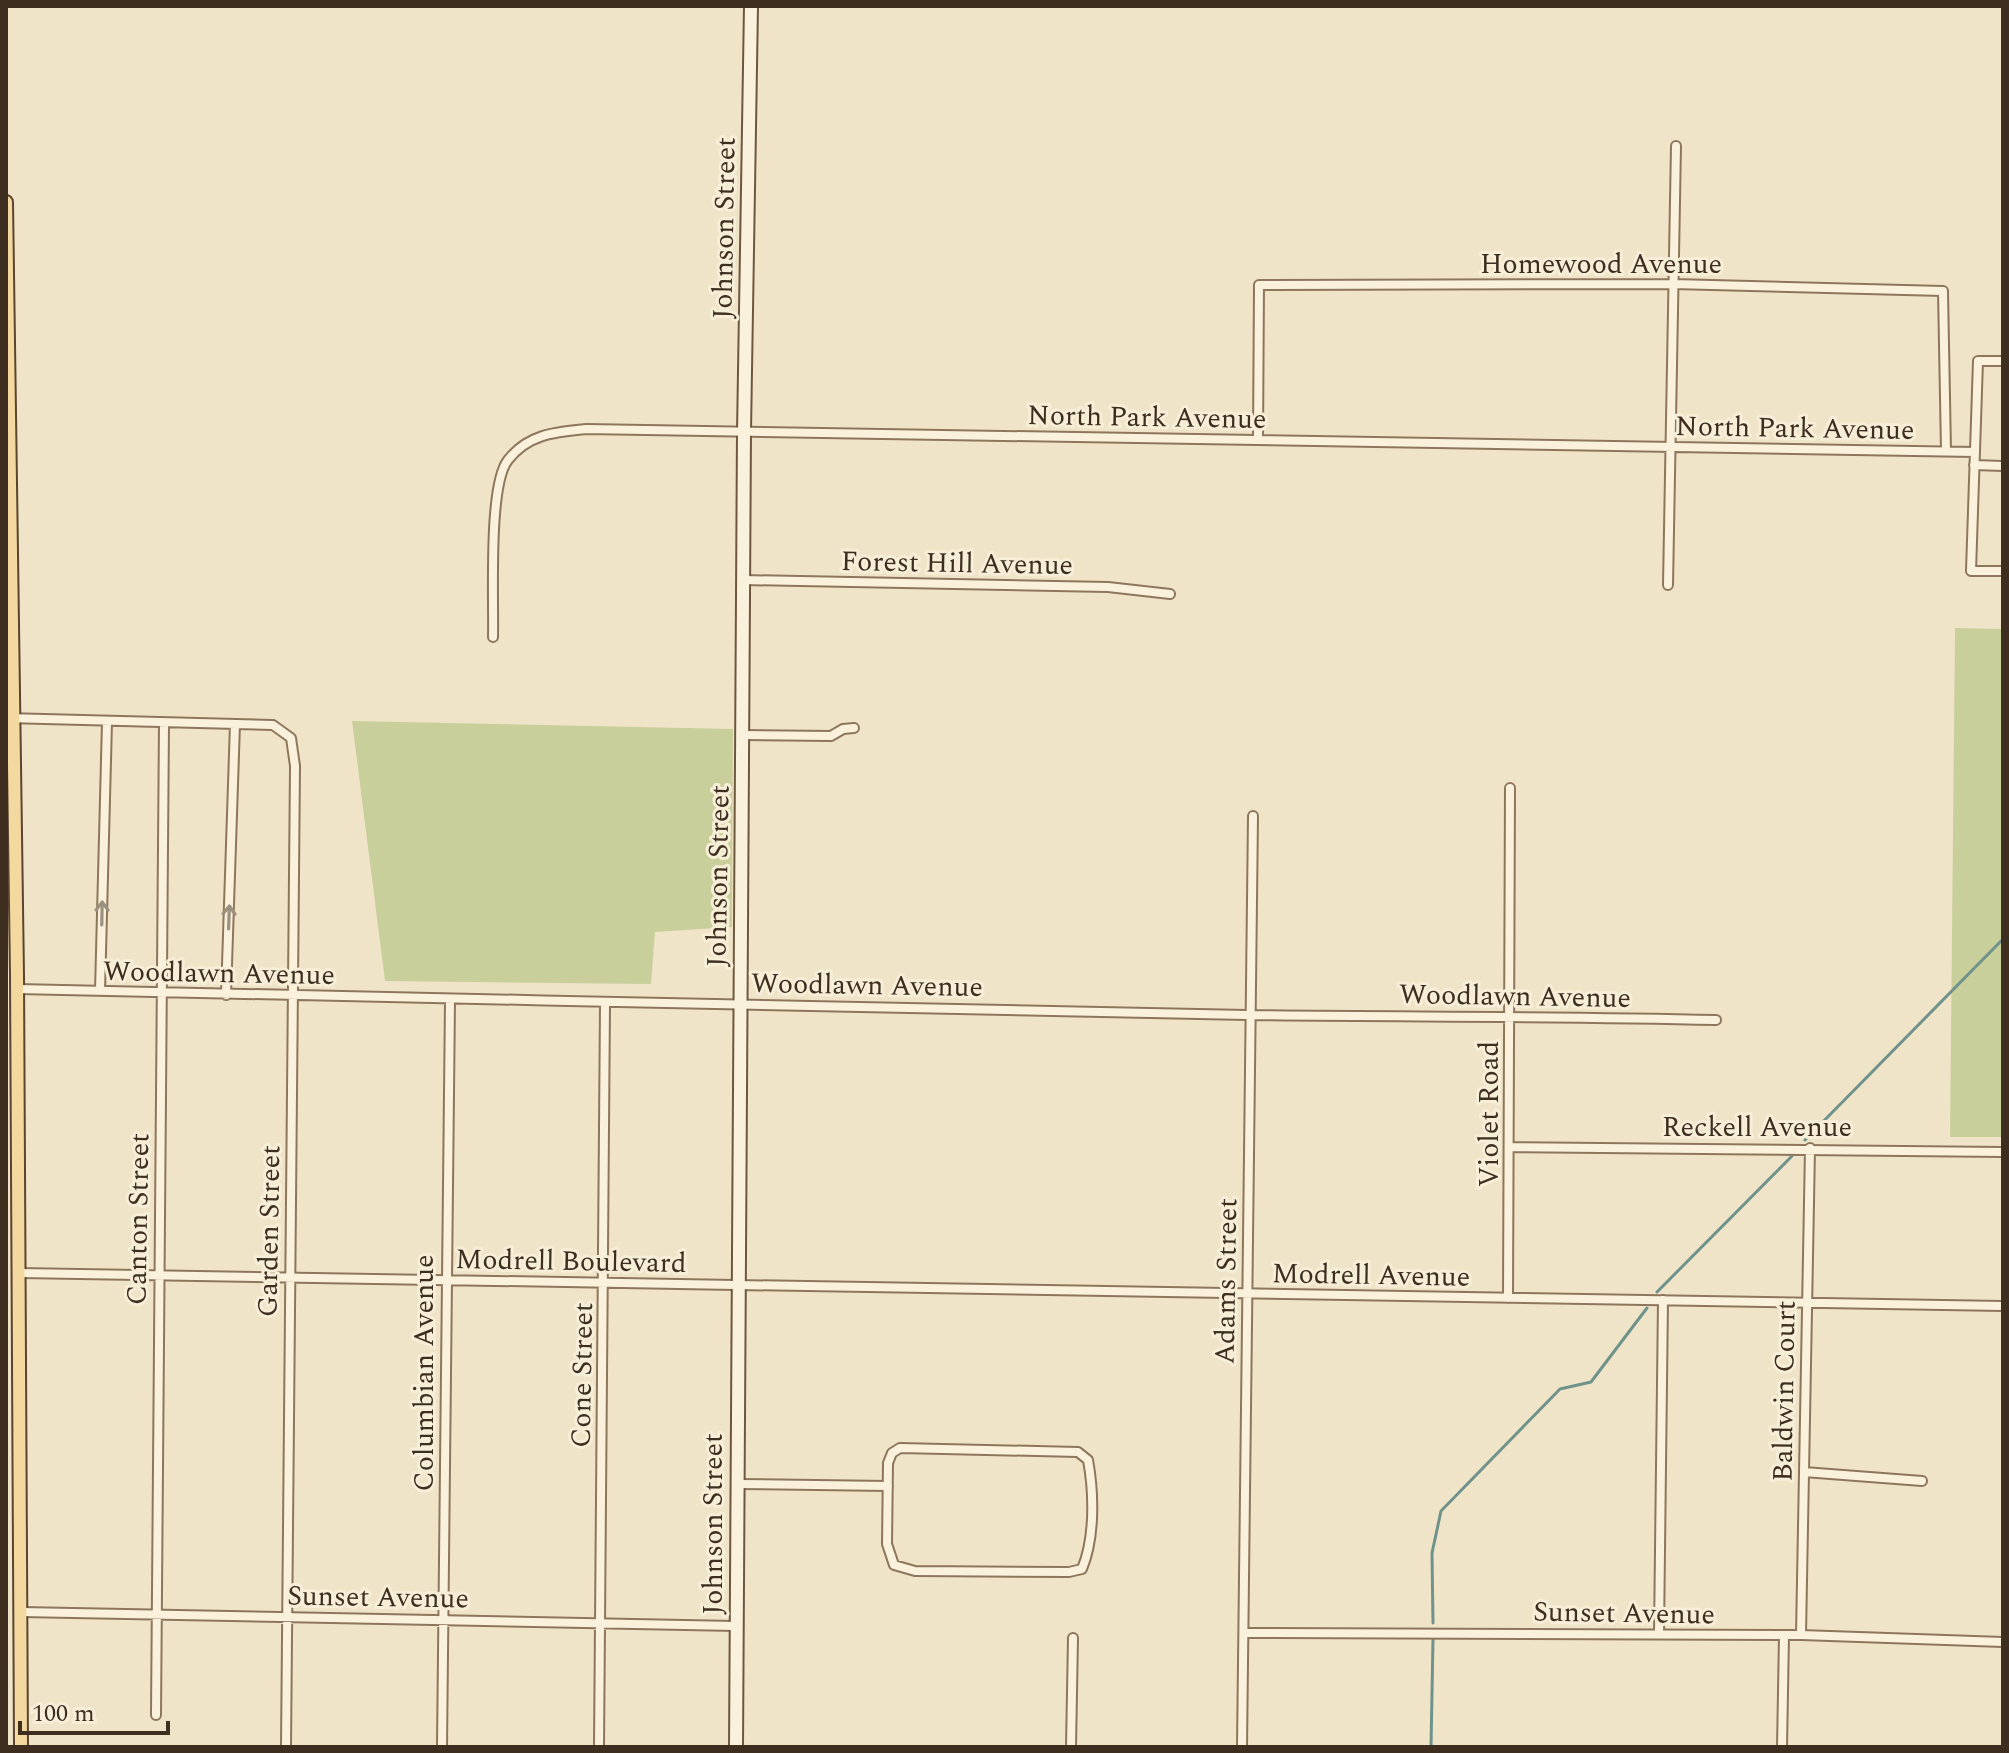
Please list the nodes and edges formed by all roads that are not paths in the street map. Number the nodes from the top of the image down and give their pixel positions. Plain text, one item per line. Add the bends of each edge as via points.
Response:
1 (751, 6) edge
2 (1676, 146) dead end
3 (6, 202) edge
4 (1673, 284) junction
5 (8, 331) edge
6 (2003, 361) edge
7 (744, 432) junction
8 (1258, 439) junction
9 (1673, 447) junction
10 (1946, 451) junction
11 (1975, 452) junction
12 (1974, 465) junction
13 (2003, 466) edge
14 (9, 522) edge
15 (2003, 571) edge
16 (743, 580) junction
17 (1668, 585) dead end
18 (1170, 594) dead end
19 (493, 637) dead end
20 (10, 718) edge
21 (107, 722) junction
22 (164, 723) junction
23 (235, 724) junction
24 (854, 728) dead end
25 (742, 735) junction
26 (1510, 788) dead end
27 (1253, 816) dead end
28 (17, 989) junction
29 (100, 991) junction
30 (162, 992) junction
31 (226, 995) junction
32 (295, 996) junction
33 (450, 1000) junction
34 (740, 1003) junction
35 (605, 1004) junction
36 (1250, 1015) junction
37 (1511, 1015) junction
38 (1716, 1020) dead end
39 (1511, 1147) junction
40 (1810, 1148) junction
41 (2003, 1152) edge
42 (15, 1266) edge
43 (158, 1274) junction
44 (289, 1277) junction
45 (445, 1279) junction
46 (604, 1282) junction
47 (738, 1285) junction
48 (1246, 1294) junction
49 (1508, 1298) junction
50 (1663, 1300) junction
51 (1806, 1301) junction
52 (2003, 1306) edge
53 (1804, 1472) junction
54 (1922, 1481) dead end
55 (736, 1484) junction
56 (888, 1486) junction
57 (21, 1612) junction
58 (156, 1614) junction
59 (286, 1616) junction
60 (445, 1620) junction
61 (601, 1623) junction
62 (735, 1626) junction
63 (1244, 1633) junction
64 (1659, 1633) junction
65 (1801, 1635) junction
66 (1784, 1636) junction
67 (1073, 1638) dead end
68 (2003, 1642) edge
69 (156, 1715) dead end
70 (21, 1747) edge
71 (286, 1747) edge
72 (442, 1747) edge
73 (599, 1747) edge
74 (736, 1747) edge
75 (1071, 1747) edge
76 (1242, 1747) edge
77 (1782, 1747) edge

1 - 7 street, Johnson Street
2 - 4 street
3 - 5 main road
4 - 8 street, Homewood Avenue via 1259,285
4 - 9 street
4 - 10 street, Homewood Avenue via 1943,291
5 - 14 main road
6 - 11 street via 1978,361
7 - 8 street, North Park Avenue
7 - 16 street, Johnson Street
7 - 19 street, North Park Avenue via 586,429 547,432 524,444 500,475
8 - 9 street, North Park Avenue
9 - 10 street, North Park Avenue
9 - 17 street
10 - 11 street, North Park Avenue
11 - 12 street
12 - 13 street
12 - 15 street via 1971,571
14 - 20 main road
16 - 18 street, Forest Hill Avenue via 1108,587
16 - 25 street, Johnson Street
20 - 21 street
20 - 28 main road
21 - 22 street
29 -> 21 street
22 - 23 street
22 - 30 street, Canton Street
31 -> 23 street
23 - 32 street, Garden Street via 273,725 291,738
24 - 25 street via 831,736
25 - 34 street, Johnson Street
26 - 37 street, Violet Road
27 - 36 street, Adams Street
28 - 29 street, Woodlawn Avenue
28 - 42 main road
29 - 30 street, Woodlawn Avenue
30 - 31 street, Woodlawn Avenue
30 - 43 street, Canton Street
31 - 32 street, Woodlawn Avenue
32 - 33 street, Woodlawn Avenue
32 - 44 street, Garden Street
33 - 35 street, Woodlawn Avenue
33 - 45 street, Columbian Avenue
34 - 35 street, Woodlawn Avenue
34 - 36 street, Woodlawn Avenue
34 - 47 street, Johnson Street
35 - 46 street, Cone Street
36 - 37 street, Woodlawn Avenue
36 - 48 street, Adams Street
37 - 38 street, Woodlawn Avenue
37 - 39 street, Violet Road
39 - 40 street, Reckell Avenue
39 - 49 street, Violet Road
40 - 41 street, Reckell Avenue
40 - 51 street, Baldwin Court
42 - 43 street, Modrell Boulevard
42 - 57 main road
43 - 44 street, Modrell Boulevard
43 - 58 street, Canton Street
44 - 45 street, Modrell Boulevard
44 - 59 street, Garden Street
45 - 46 street, Modrell Boulevard
45 - 60 street, Columbian Avenue
46 - 47 street, Modrell Boulevard
46 - 61 street, Cone Street
47 - 48 street, Modrell Avenue
47 - 55 street, Johnson Street
48 - 49 street, Modrell Avenue
48 - 63 street, Adams Street
49 - 50 street, Modrell Avenue
50 - 51 street, Modrell Avenue
50 - 64 street
51 - 52 street, Modrell Avenue
51 - 53 street, Baldwin Court
53 - 54 street
53 - 65 street, Baldwin Court
55 - 56 street
55 - 62 street, Johnson Street
56 - 56 street via 888,1463 900,1448 1078,1452 1088,1460 1090,1471 1089,1552 1076,1572 902,1570 889,1557
57 - 58 street, Sunset Avenue
57 - 70 main road
58 - 59 street, Sunset Avenue
58 - 69 street, Canton Street
59 - 60 street, Sunset Avenue
59 - 71 street, Garden Street
60 - 61 street, Sunset Avenue
60 - 72 street, Columbian Avenue
61 - 62 street, Sunset Avenue
61 - 73 street, Cone Street
62 - 74 street, Johnson Street
63 - 64 street, Sunset Avenue
63 - 76 street, Adams Street
64 - 66 street, Sunset Avenue
65 - 66 street, Sunset Avenue
65 - 68 street, Sunset Avenue
66 - 77 street
67 - 75 street

